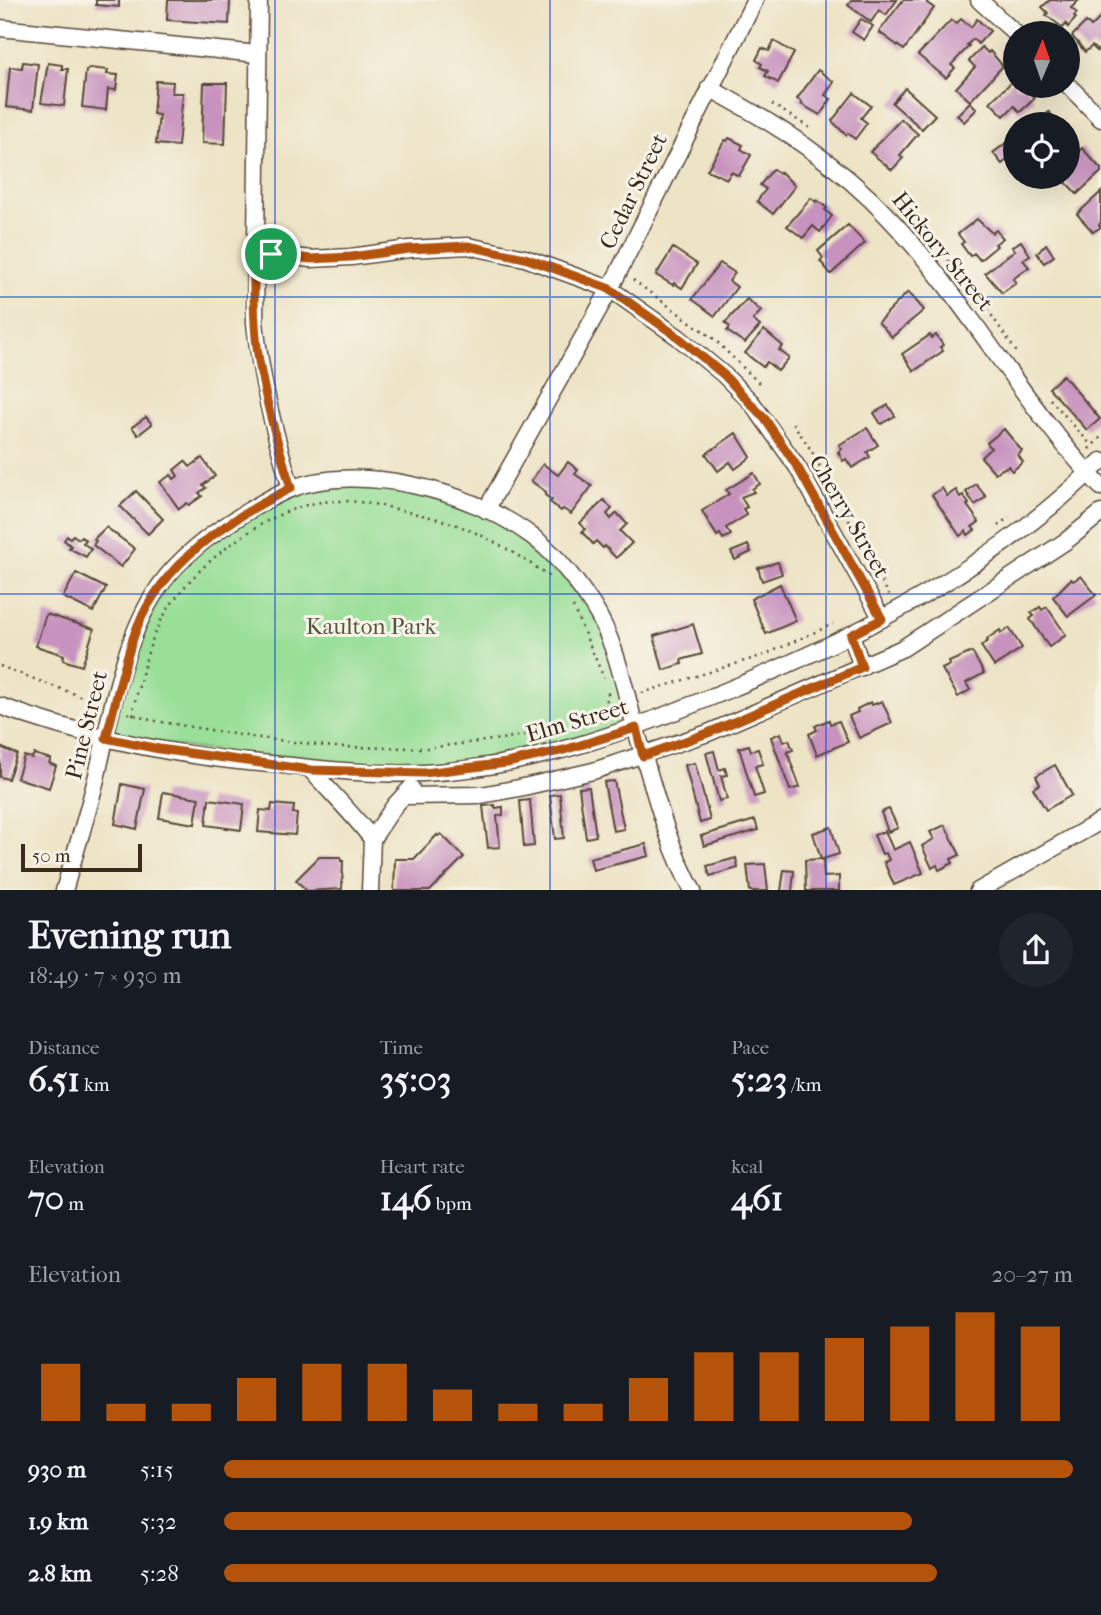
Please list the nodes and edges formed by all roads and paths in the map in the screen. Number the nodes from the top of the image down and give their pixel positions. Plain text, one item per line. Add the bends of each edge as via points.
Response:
1 (259, 0) edge
2 (755, 0) edge
3 (979, 0) edge
4 (1003, 22) edge
5 (0, 29) edge
6 (258, 54) junction
7 (709, 88) junction
8 (1080, 97) edge
9 (1101, 119) edge
10 (254, 252) junction
11 (619, 271) junction
12 (610, 289) junction
13 (762, 386) dead end
14 (793, 423) dead end
15 (1101, 461) edge
16 (1088, 474) junction
17 (1101, 487) edge
18 (291, 488) junction
19 (486, 510) junction
20 (1101, 513) edge
21 (557, 582) dead end
22 (890, 595) dead end
23 (570, 601) dead end
24 (882, 619) junction
25 (851, 635) junction
26 (0, 666) edge
27 (862, 667) junction
28 (631, 704) junction
29 (0, 706) edge
30 (113, 709) junction
31 (133, 715) junction
32 (601, 716) junction
33 (636, 728) junction
34 (106, 738) junction
35 (643, 756) junction
36 (311, 770) junction
37 (424, 773) junction
38 (404, 796) junction
39 (1101, 821) edge
40 (372, 839) junction
41 (64, 890) edge
42 (370, 890) edge
43 (693, 890) edge
44 (980, 890) edge

1 - 6 street
2 - 7 street, Cedar Street
3 - 4 street
5 - 6 street
6 - 10 street
7 - 11 street, Cedar Street
7 - 16 street, Hickory Street via 801,142 889,218 941,279
8 - 9 street
10 - 12 street, Cherry Street via 311,259 468,246 525,258
10 - 18 street via 259,360 269,416
11 - 12 street, Cedar Street
11 - 13 path via 714,339
12 - 19 street, Cedar Street
12 - 24 street, Cherry Street via 678,337 752,403 798,468
14 - 22 path
15 - 16 street, Elm Street
16 - 17 street, Hickory Street
16 - 24 street, Elm Street via 1002,545
18 - 19 street, Pine Street via 346,479 384,480 423,487
18 - 30 street, Pine Street via 207,538 155,593 137,628
19 - 28 street, Pine Street via 530,534 571,575 603,624
20 - 27 street via 903,648
21 - 31 path via 486,539 437,519 360,501 296,508 246,533 185,585 152,640
23 - 32 path via 607,686
24 - 25 street, Elm Street
25 - 27 street
25 - 33 street, Elm Street
26 - 30 path
27 - 35 street
28 - 32 path
28 - 33 street, Pine Street
29 - 34 street, Elm Street
30 - 31 path
30 - 34 street, Pine Street
31 - 32 path via 334,747 427,748 573,727
33 - 35 street, Pine Street
33 - 37 street, Elm Street via 507,763
34 - 36 street, Elm Street
34 - 41 street, Pine Street
35 - 38 street via 481,795
35 - 43 street, Pine Street via 672,848
36 - 37 street, Elm Street
36 - 40 street
37 - 38 street
38 - 40 street
39 - 44 street
40 - 42 street

